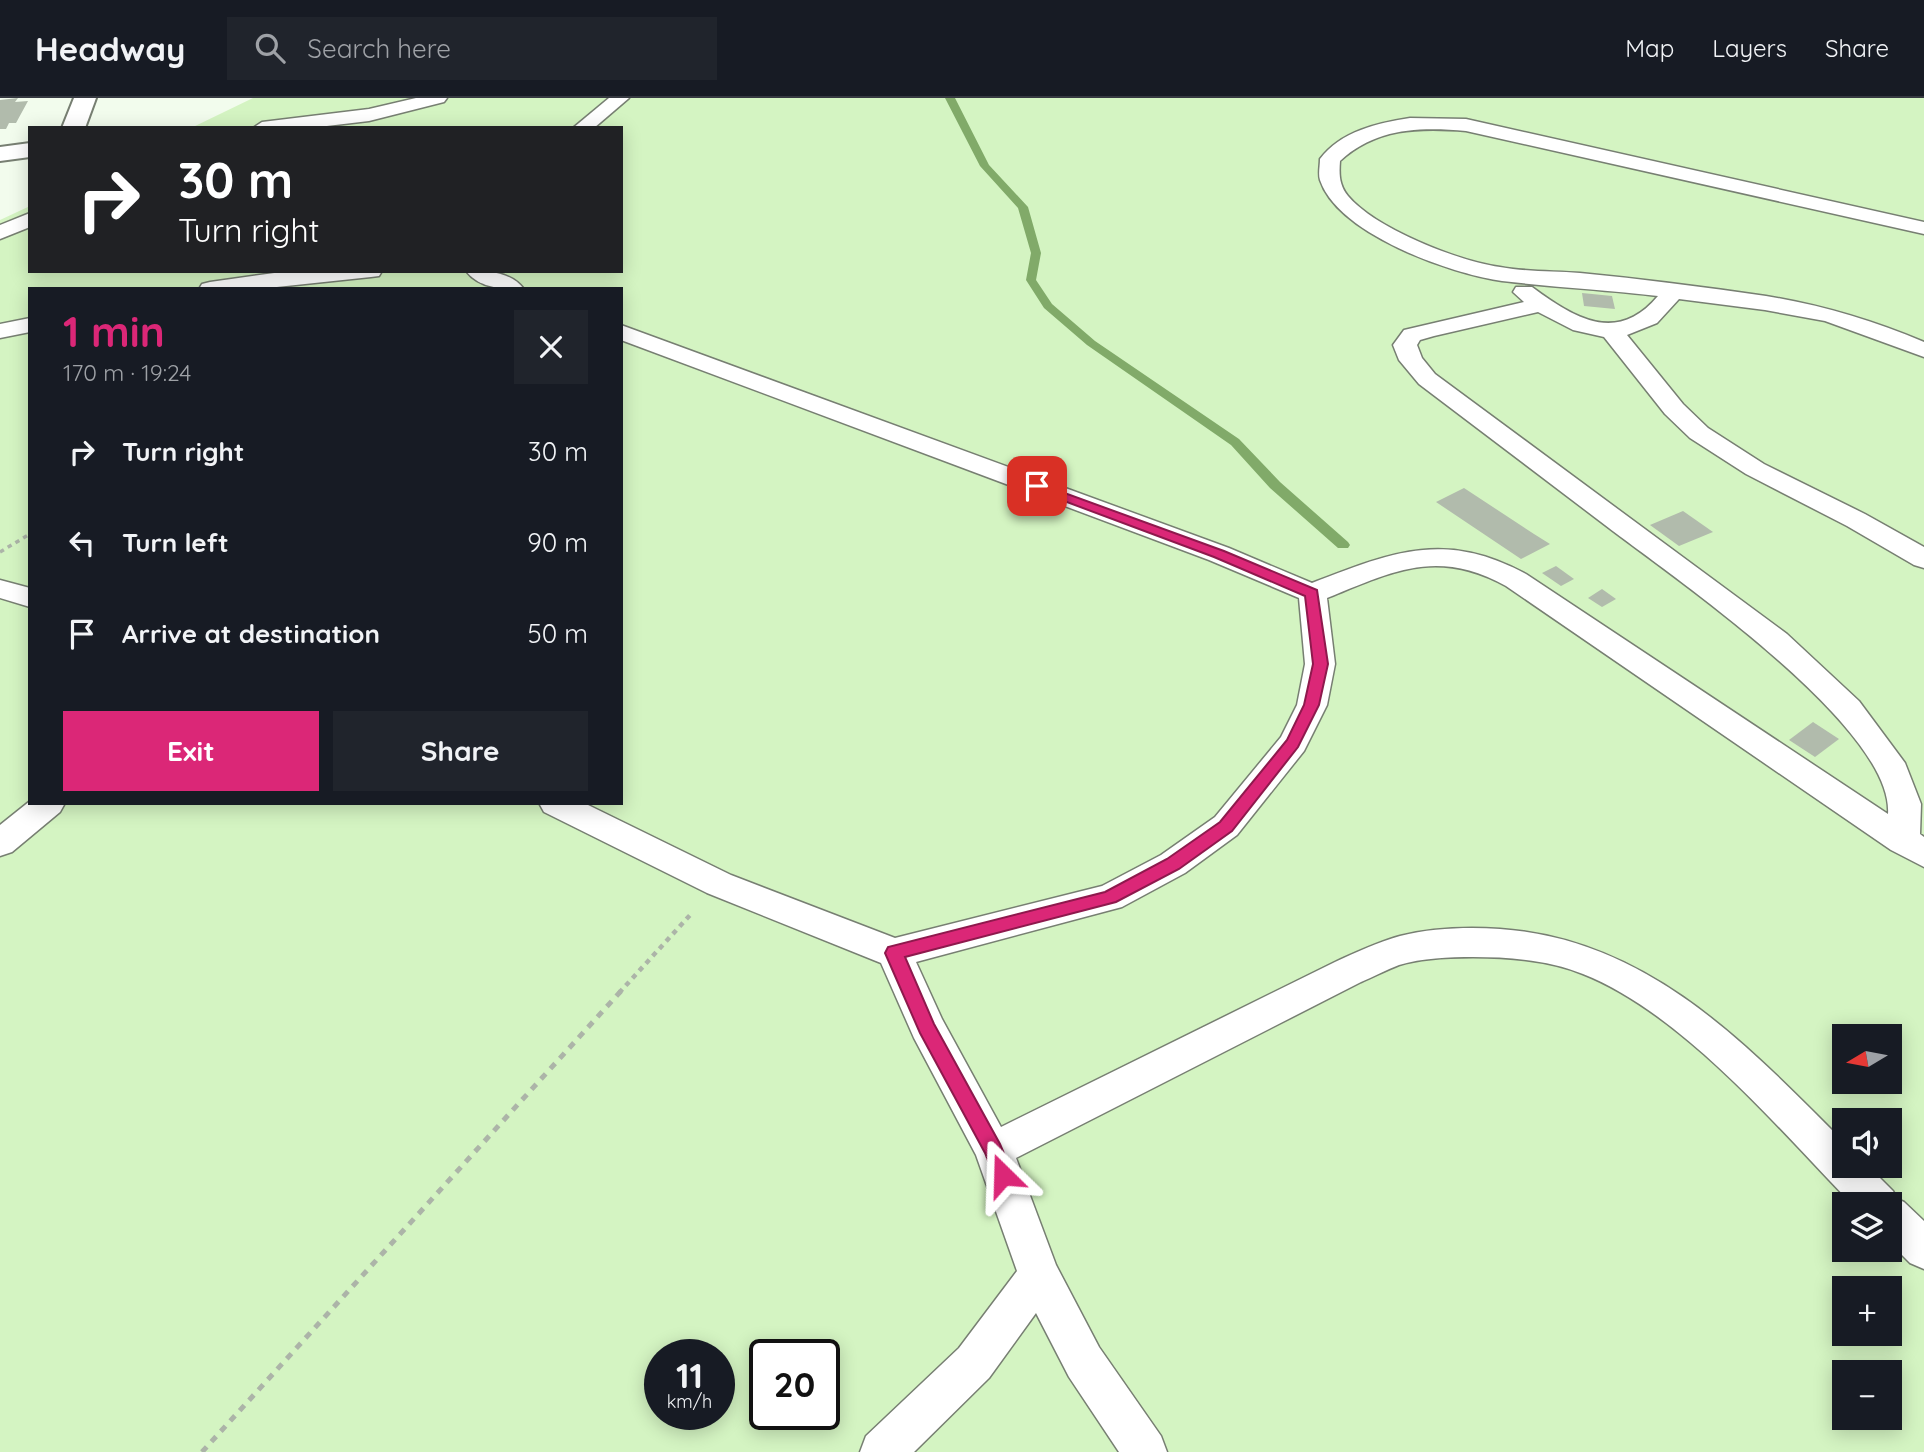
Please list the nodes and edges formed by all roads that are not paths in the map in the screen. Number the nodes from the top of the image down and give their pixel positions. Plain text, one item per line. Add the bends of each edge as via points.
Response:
1 (85, 98) edge
2 (438, 98) edge
3 (620, 98) edge
4 (371, 121) edge
5 (74, 126) edge
6 (293, 126) edge
7 (585, 126) edge
8 (28, 150) edge
9 (0, 154) edge
10 (28, 220) edge
11 (1924, 228) edge
12 (0, 233) edge
13 (345, 273) edge
14 (481, 273) edge
15 (1501, 274) junction
16 (224, 287) edge
17 (509, 287) edge
18 (1672, 293) junction
19 (1541, 305) junction
20 (28, 324) edge
21 (1611, 330) junction
22 (0, 331) edge
23 (623, 333) edge
24 (1924, 350) edge
25 (1924, 559) edge
26 (0, 589) edge
27 (1312, 593) junction
28 (28, 597) edge
29 (47, 805) edge
30 (558, 805) edge
31 (0, 843) edge
32 (1914, 848) edge
33 (894, 953) junction
34 (993, 1150) junction
35 (1867, 1192) edge
36 (1902, 1227) edge
37 (1924, 1249) edge
38 (1039, 1275) junction
39 (882, 1452) edge
40 (1145, 1452) edge

1 - 5 street
2 - 4 lane
3 - 7 lane
4 - 6 lane
8 - 9 street
10 - 12 lane
11 - 15 lane via 1465,125 1431,122 1369,131 1344,144 1330,159 1329,178 1339,198 1361,218 1392,238 1432,254
13 - 16 lane
14 - 17 lane
15 - 18 lane
15 - 19 lane
18 - 21 lane via 1648,320
18 - 24 lane via 1829,315
19 - 21 lane via 1591,328
19 - 32 lane via 1412,335 1405,345 1410,360 1427,379 1777,641 1847,709 1889,763 1905,804
20 - 22 lane
21 - 25 lane via 1699,433 1755,469
23 - 27 lane via 1219,554
26 - 28 lane
27 - 32 lane via 1398,561 1440,555 1480,563 1516,580
27 - 33 lane via 1320,664 1311,705 1293,743 1226,827 1173,864 1110,897
29 - 31 lane
30 - 33 lane via 719,884
33 - 34 lane via 927,1027
34 - 35 lane via 1348,972 1404,949 1508,942 1618,974 1670,1005 1733,1059
34 - 38 lane
36 - 37 lane
38 - 39 lane via 974,1363
38 - 40 lane via 1084,1362

